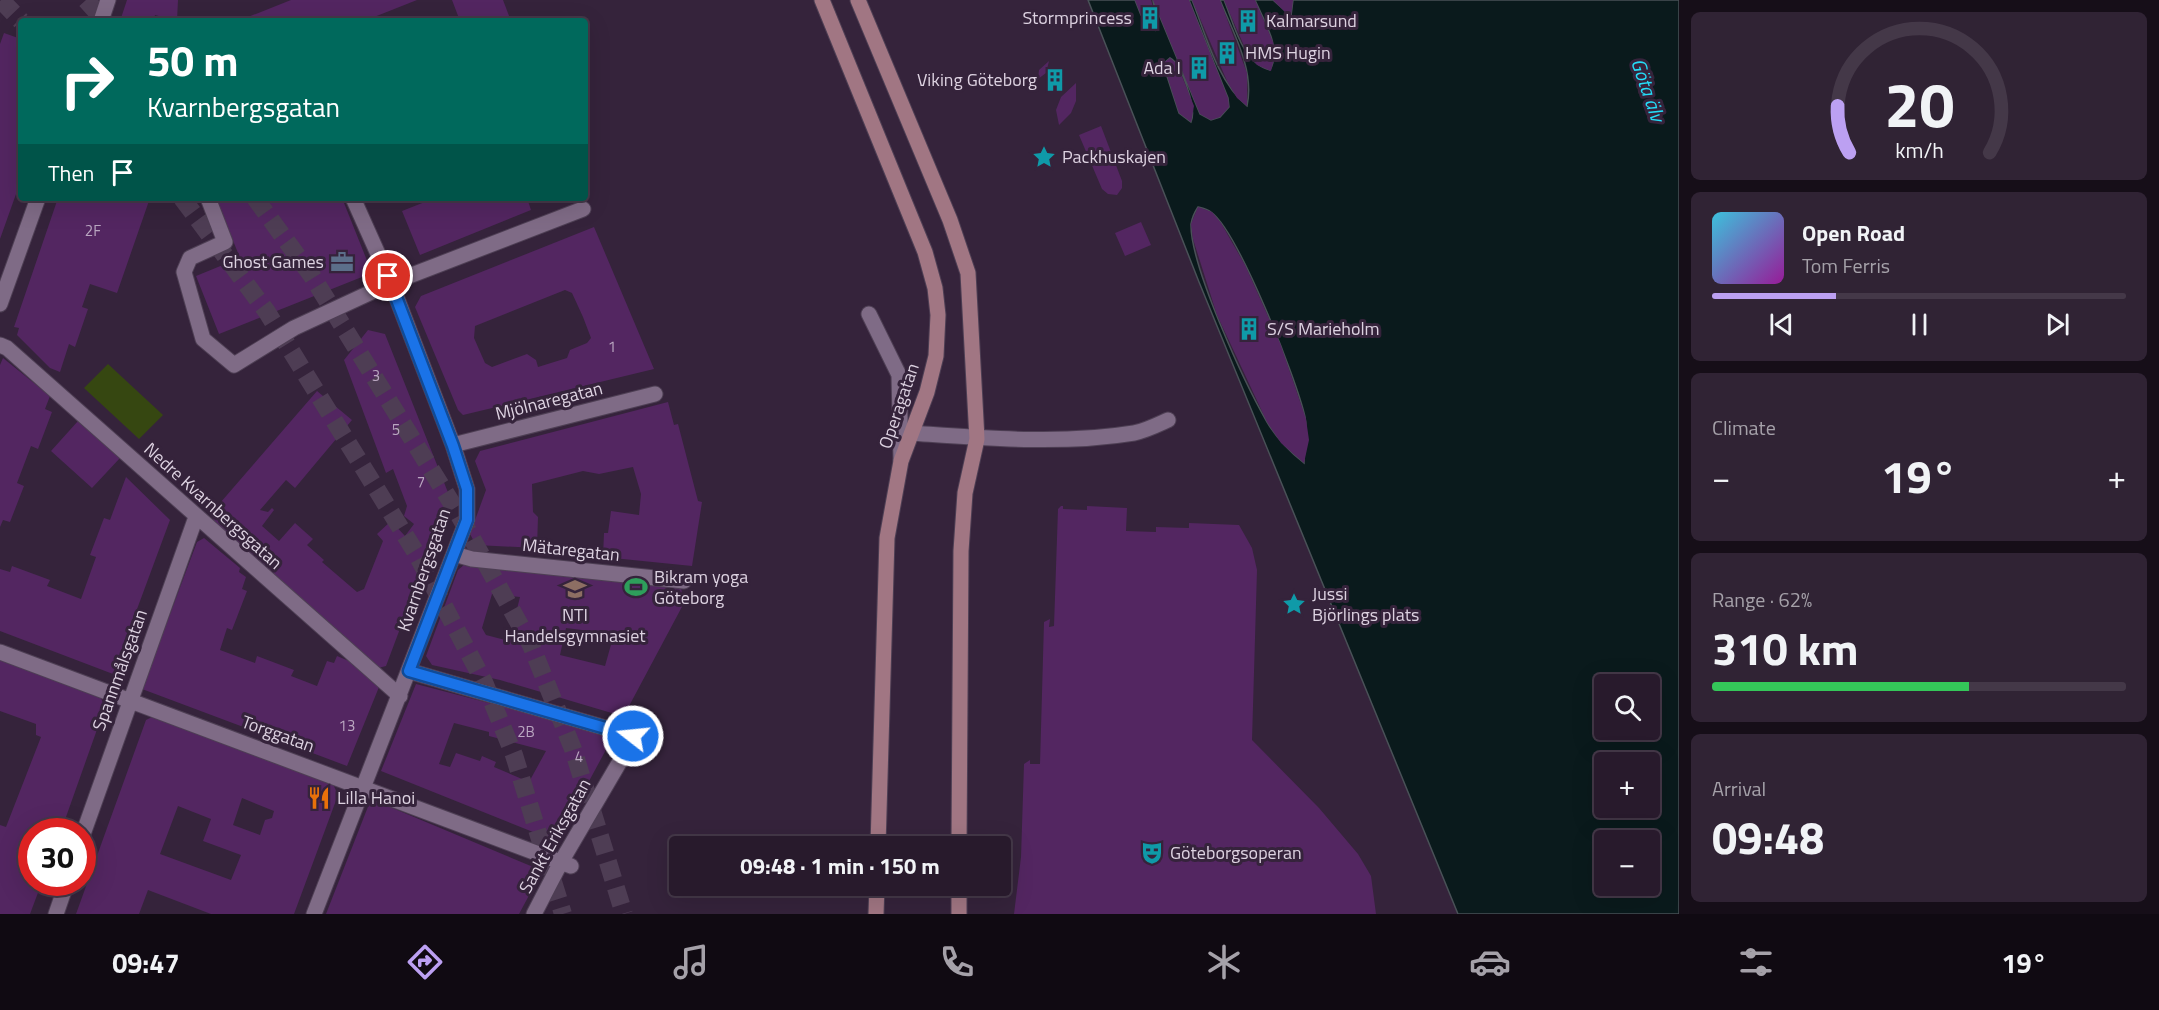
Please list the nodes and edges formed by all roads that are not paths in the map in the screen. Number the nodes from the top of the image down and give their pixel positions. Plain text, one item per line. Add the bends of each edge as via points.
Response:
1 (108, 0) edge
2 (822, 0) edge
3 (858, 0) edge
4 (102, 18) edge
5 (37, 201) edge
6 (209, 201) edge
7 (354, 201) edge
8 (583, 209) dead end
9 (391, 284) junction
10 (0, 304) edge
11 (869, 314) dead end
12 (0, 345) edge
13 (655, 394) dead end
14 (1168, 420) dead end
15 (911, 433) junction
16 (977, 439) junction
17 (453, 446) junction
18 (901, 461) junction
19 (196, 517) junction
20 (454, 554) junction
21 (684, 581) dead end
22 (0, 652) edge
23 (409, 671) junction
24 (400, 696) junction
25 (129, 700) junction
26 (363, 787) junction
27 (89, 818) edge
28 (878, 836) edge
29 (959, 836) edge
30 (566, 864) junction
31 (62, 896) edge
32 (877, 896) edge
33 (959, 896) edge
34 (56, 914) edge
35 (314, 914) edge
36 (534, 914) edge
37 (876, 914) edge
38 (959, 914) edge

1 - 4 street
2 - 15 street, Operagatan via 922,243 935,288 936,356
3 - 16 street via 950,220 968,273
5 - 10 street
6 - 9 street via 225,242 190,258 184,272 203,339 234,365 294,328
7 - 9 street, Kvarnbergsgatan
8 - 9 street
9 - 17 street, Kvarnbergsgatan
11 - 18 street via 899,375
12 - 19 street, Nedre Kvarnbergsgatan
13 - 17 street, Mjölnaregatan
14 - 16 street via 1135,433 1060,439
15 - 16 street
15 - 18 street, Operagatan
16 - 29 street via 964,493 961,551
17 - 20 street, Kvarnbergsgatan via 467,489 467,520
18 - 28 street, Operagatan via 887,538
19 - 24 street, Nedre Kvarnbergsgatan
19 - 25 street, Spannmålsgatan
20 - 21 street, Mätaregatan
20 - 23 street, Kvarnbergsgatan
22 - 25 street, Torggatan
23 - 24 street, Kvarnbergsgatan
23 - 30 street, Sankt Eriksgatan via 631,741
24 - 26 street, Kvarnbergsgatan
25 - 26 street, Torggatan
25 - 27 street, Spannmålsgatan
26 - 30 street, Torggatan
26 - 35 street, Kvarnbergsgatan
30 - 36 street, Sankt Eriksgatan
31 - 34 street
32 - 37 street
33 - 38 street

